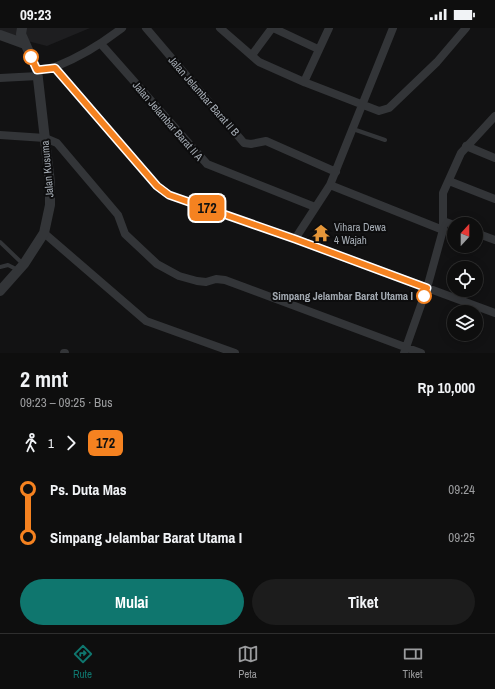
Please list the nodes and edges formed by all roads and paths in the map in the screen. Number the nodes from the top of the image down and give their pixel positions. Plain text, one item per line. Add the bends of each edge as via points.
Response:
1 (12, 28) edge
2 (122, 28) edge
3 (146, 28) edge
4 (220, 28) edge
5 (273, 28) edge
6 (328, 28) edge
7 (393, 28) edge
8 (466, 28) edge
9 (0, 34) edge
10 (23, 35) edge
11 (101, 44) junction
12 (318, 49) junction
13 (252, 55) junction
14 (55, 68) junction
15 (38, 73) junction
16 (0, 78) edge
17 (304, 82) junction
18 (363, 104) junction
19 (495, 116) edge
20 (352, 129) junction
21 (0, 134) edge
22 (45, 138) junction
23 (385, 140) dead end
24 (466, 146) junction
25 (495, 158) edge
26 (336, 172) junction
27 (449, 181) junction
28 (330, 185) junction
29 (495, 199) edge
30 (315, 207) junction
31 (443, 221) junction
32 (447, 222) edge
33 (443, 230) junction
34 (44, 233) junction
35 (483, 236) edge
36 (295, 239) junction
37 (495, 240) edge
38 (0, 242) edge
39 (0, 267) edge
40 (21, 267) junction
41 (427, 288) junction
42 (0, 290) edge
43 (495, 313) edge
44 (405, 350) edge
45 (235, 353) edge
46 (421, 353) edge

1 - 10 street
2 - 11 street
3 - 26 street, Jalan Jelambar Barat II B via 244,143 266,141
4 - 13 street
5 - 12 street
5 - 13 street
6 - 12 street
7 - 18 street
8 - 18 street via 389,108 379,111
9 - 10 street
10 - 15 street, Jalan Kusuma
11 - 14 street
11 - 30 street, Jalan Jelambar Barat II A via 207,164
12 - 17 street
13 - 17 street via 259,62
14 - 15 street
14 - 36 street via 162,191
15 - 16 street
15 - 22 street, Jalan Kusuma
17 - 18 street
18 - 20 street
19 - 24 street
20 - 23 lane
20 - 26 street
21 - 22 street
22 - 34 street, Jalan Kusuma via 51,192
22 - 44 street via 57,144 118,215 125,234 163,267 198,282 225,280
24 - 25 street
24 - 27 street
26 - 28 street
27 - 29 street
27 - 31 street via 443,193
28 - 30 street
28 - 33 street
30 - 36 street
31 - 32 street
31 - 33 street
33 - 41 street
34 - 40 street, Jalan Kusuma
34 - 45 street via 146,321
35 - 37 street
36 - 41 street
38 - 40 lane
39 - 40 lane
40 - 42 street, Jalan Kusuma
41 - 43 street
41 - 44 street
44 - 46 street

